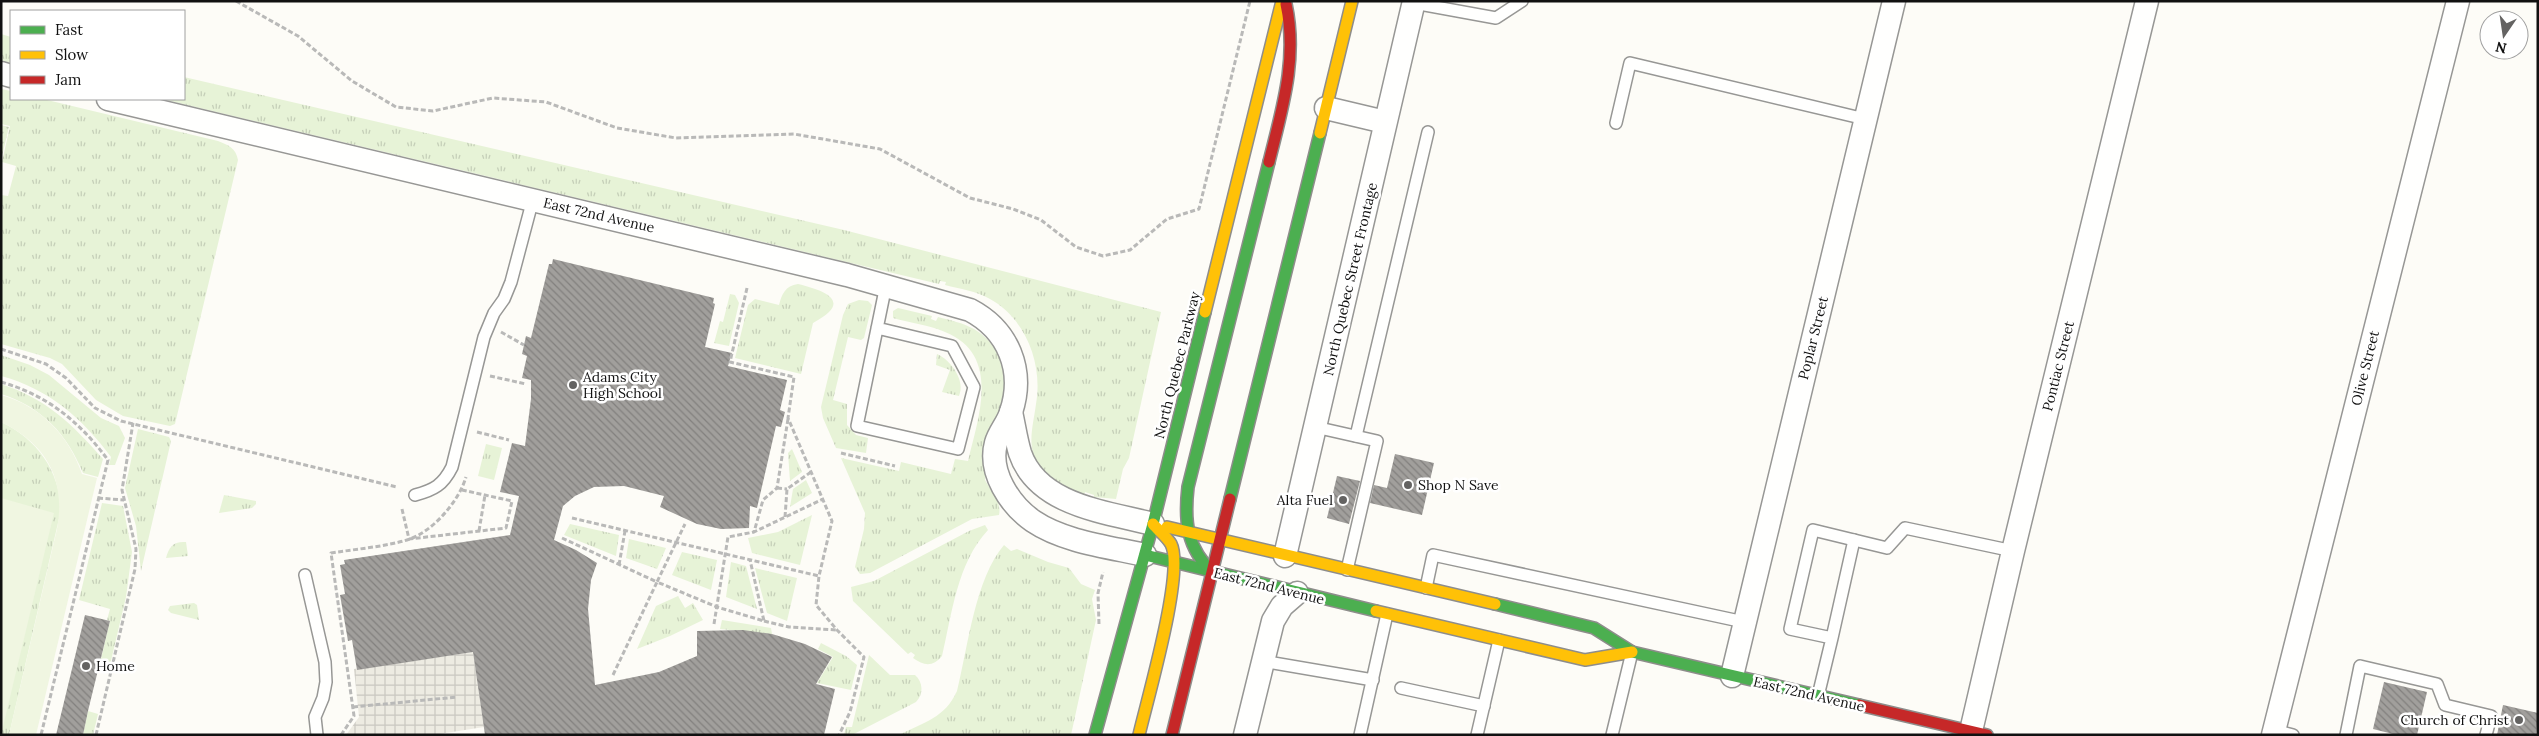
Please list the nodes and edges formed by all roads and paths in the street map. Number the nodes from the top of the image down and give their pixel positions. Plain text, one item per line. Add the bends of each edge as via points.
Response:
1 (236, 1) edge
2 (1250, 1) edge
3 (1283, 1) edge
4 (1352, 1) edge
5 (1522, 1) edge
6 (1894, 1) edge
7 (2147, 1) edge
8 (2458, 1) edge
9 (1414, 2) edge
10 (112, 100) edge
11 (1326, 108) junction
12 (1865, 119) junction
13 (1386, 122) junction
14 (1616, 123) dead end
15 (1428, 132) dead end
16 (533, 200) junction
17 (886, 285) junction
18 (747, 288) dead end
19 (878, 328) junction
20 (500, 332) dead end
21 (524, 344) dead end
22 (1, 349) edge
23 (490, 376) dead end
24 (1, 382) edge
25 (526, 384) dead end
26 (1011, 412) junction
27 (788, 418) junction
28 (133, 424) junction
29 (1315, 427) junction
30 (477, 432) dead end
31 (1356, 436) junction
32 (509, 440) dead end
33 (842, 453) dead end
34 (895, 466) dead end
35 (811, 472) junction
36 (397, 486) dead end
37 (777, 488) junction
38 (787, 489) junction
39 (462, 490) dead end
40 (416, 494) dead end
41 (485, 495) junction
42 (98, 498) junction
43 (823, 499) junction
44 (124, 500) junction
45 (402, 509) dead end
46 (785, 517) junction
47 (572, 518) dead end
48 (685, 524) dead end
49 (1153, 524) junction
50 (479, 531) junction
51 (625, 531) junction
52 (754, 532) junction
53 (1188, 532) junction
54 (562, 538) dead end
55 (1221, 540) junction
56 (1854, 540) junction
57 (677, 544) junction
58 (2013, 551) junction
59 (725, 554) junction
60 (1145, 555) junction
61 (1285, 556) junction
62 (750, 560) junction
63 (1175, 563) junction
64 (619, 565) junction
65 (1348, 570) junction
66 (1103, 572) dead end
67 (1213, 573) junction
68 (305, 575) dead end
69 (820, 576) junction
70 (657, 582) junction
71 (1100, 586) dead end
72 (1426, 588) junction
73 (1297, 593) junction
74 (717, 608) junction
75 (1388, 614) junction
76 (764, 621) junction
77 (1744, 622) junction
78 (714, 624) dead end
79 (837, 630) junction
80 (1832, 638) junction
81 (1499, 640) junction
82 (1632, 652) junction
83 (1262, 660) junction
84 (613, 675) dead end
85 (1732, 676) junction
86 (1373, 680) junction
87 (1401, 688) dead end
88 (457, 696) dead end
89 (1818, 696) junction
90 (1484, 706) junction
91 (353, 707) dead end
92 (1979, 733) edge
93 (2280, 733) edge
94 (41, 735) edge
95 (96, 735) edge
96 (316, 735) edge
97 (839, 735) edge
98 (1095, 735) edge
99 (1139, 735) edge
100 (1172, 735) edge
101 (1244, 735) edge
102 (1360, 735) edge
103 (1477, 735) edge
104 (1612, 735) edge
105 (2346, 735) edge
106 (2486, 735) edge

1 - 2 path via 298,36 352,81 396,107 433,111 493,98 546,102 617,128 676,138 794,134 880,149 970,198 1041,220 1076,247 1103,256 1130,250 1167,219 1199,209
3 - 49 main road, North Quebec Parkway
3 - 53 main road via 1292,39 1288,85 1188,487 1185,508
4 - 11 main road
5 - 9 lane via 1496,18
6 - 12 street, Poplar Street
7 - 58 street, Pontiac Street
8 - 93 street, Olive Street
9 - 13 street, North Quebec Street Frontage
10 - 16 street, East 72nd Avenue
11 - 13 street
11 - 55 main road
12 - 14 lane via 1630,63
12 - 77 street, Poplar Street
13 - 29 street, North Quebec Street Frontage
15 - 31 lane
16 - 17 street, East 72nd Avenue
16 - 40 lane via 511,282 484,337 452,468 446,479 434,489
17 - 19 lane
17 - 26 street, East 72nd Avenue via 970,310 996,328 1013,359 1015,382
18 - 27 path via 730,362 794,377
19 - 19 lane via 857,426 958,449 974,387 952,346
20 - 21 path
22 - 28 path via 46,364 66,378 95,408
23 - 25 path
24 - 42 path via 20,388 64,412 96,444 108,460
26 - 49 street, East 72nd Avenue via 1020,453 1037,480 1050,492 1070,502
26 - 60 street, East 72nd Avenue via 996,443 994,462 999,480 1019,509 1033,522 1059,534
27 - 35 path
27 - 37 path
28 - 36 path
28 - 44 path via 124,464
29 - 31 lane
29 - 61 street, North Quebec Street Frontage
30 - 32 path
31 - 65 lane via 1377,442
33 - 34 path
35 - 38 path
35 - 43 path
37 - 38 path
37 - 52 path via 763,500
38 - 46 path
39 - 41 path
41 - 50 path
41 - 50 path via 512,501 506,528
42 - 44 path
42 - 94 path
43 - 46 path
43 - 69 path via 832,521
44 - 95 path via 136,549 135,569
45 - 50 path via 409,539
46 - 52 path
47 - 51 path
48 - 57 path
49 - 53 main road, East 72nd Avenue
49 - 60 main road, North Quebec Parkway
49 - 63 main road via 1171,544
51 - 57 path
51 - 64 path
52 - 59 path via 728,537
53 - 55 main road, East 72nd Avenue
53 - 67 main road via 1193,552
54 - 64 path
55 - 61 main road, East 72nd Avenue
55 - 67 main road
56 - 58 lane via 1887,548 1905,528
56 - 80 lane
56 - 80 lane via 1813,530 1790,629
57 - 59 path
57 - 70 path
58 - 92 street, Pontiac Street
59 - 62 path
59 - 74 path
60 - 63 main road, East 72nd Avenue
60 - 98 main road, North Quebec Parkway
61 - 65 main road, East 72nd Avenue
62 - 69 path
62 - 76 path
63 - 67 main road, East 72nd Avenue
63 - 99 main road via 1169,604
64 - 70 path
65 - 72 main road, East 72nd Avenue
66 - 71 path
67 - 73 main road, East 72nd Avenue
67 - 100 main road
68 - 96 lane via 325,662 325,690 315,717
69 - 79 path via 816,605
70 - 74 path
70 - 84 path
72 - 77 lane via 1432,555
72 - 82 main road, East 72nd Avenue via 1594,628
73 - 75 main road, East 72nd Avenue
73 - 83 street via 1282,606 1273,621
74 - 76 path
74 - 78 path
75 - 81 main road, East 72nd Avenue
75 - 86 lane
76 - 79 path via 798,628
77 - 85 street, Poplar Street
79 - 97 path via 864,657 850,712
80 - 89 lane
81 - 82 main road, East 72nd Avenue via 1585,660
81 - 90 lane
82 - 85 main road, East 72nd Avenue
82 - 104 lane
83 - 86 lane
83 - 101 street
85 - 89 main road, East 72nd Avenue
86 - 102 lane
87 - 90 lane
88 - 91 path
89 - 92 main road, East 72nd Avenue
90 - 103 lane
105 - 106 lane via 2360,666 2437,684 2445,705 2491,716

